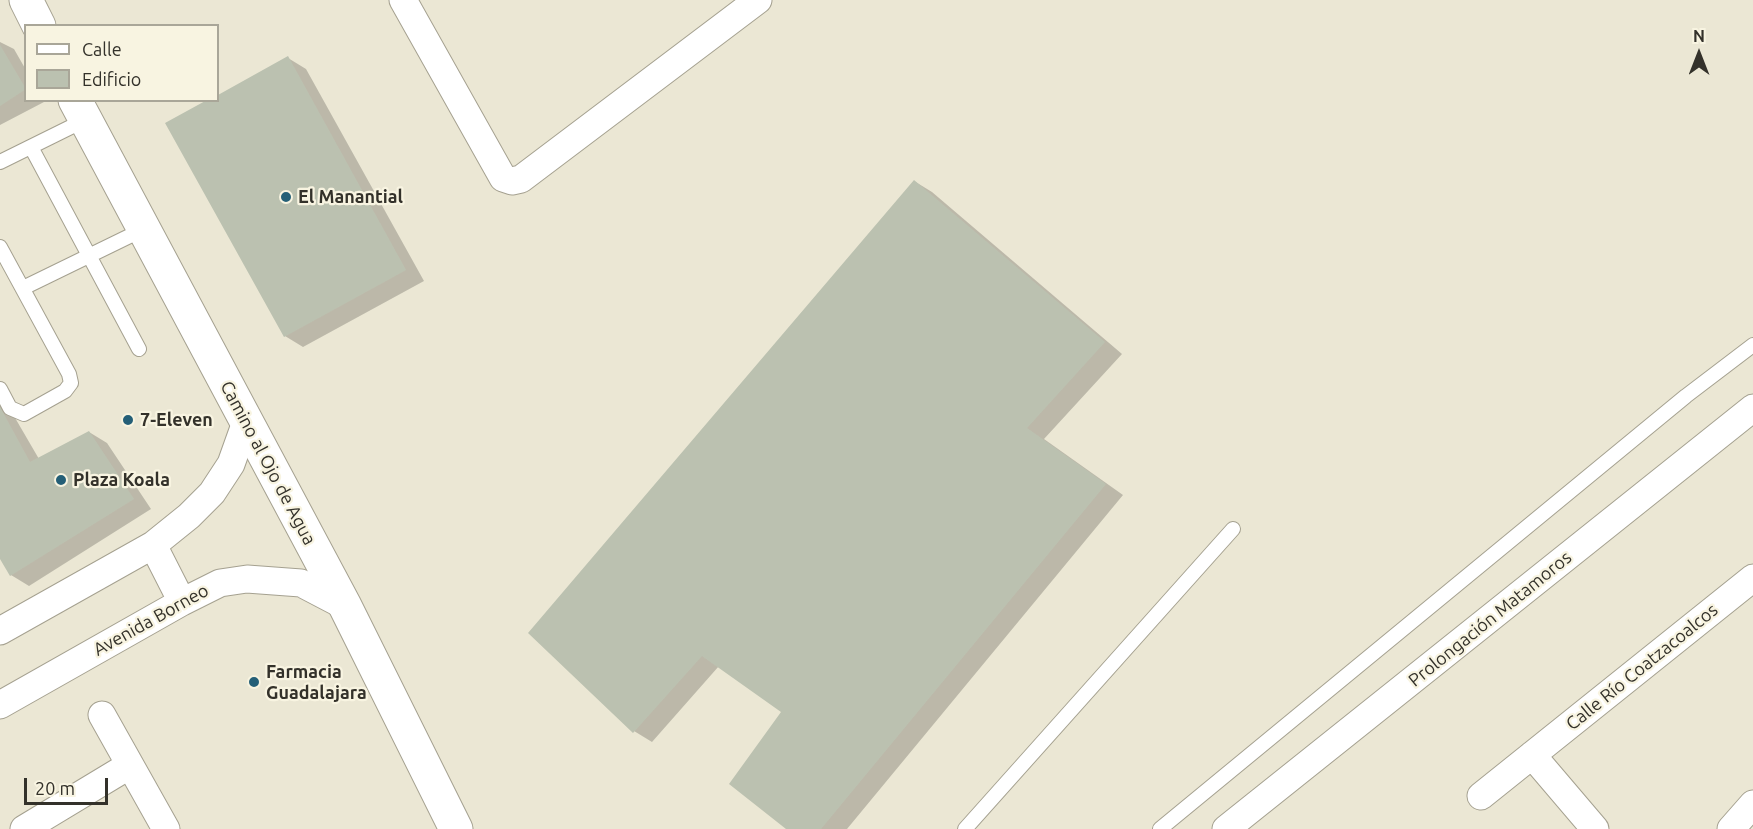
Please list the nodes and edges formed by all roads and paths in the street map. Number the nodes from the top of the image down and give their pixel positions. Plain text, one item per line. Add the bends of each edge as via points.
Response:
1 (26, 0) edge
2 (758, 0) edge
3 (410, 3) edge
4 (38, 24) edge
5 (80, 110) edge
6 (31, 147) junction
7 (0, 162) edge
8 (142, 230) junction
9 (0, 247) edge
10 (88, 257) junction
11 (23, 288) junction
12 (1753, 345) edge
13 (139, 349) dead end
14 (0, 389) edge
15 (1753, 408) edge
16 (246, 422) junction
17 (1233, 530) dead end
18 (153, 545) junction
19 (1753, 578) edge
20 (182, 602) junction
21 (345, 606) junction
22 (0, 631) edge
23 (0, 705) edge
24 (102, 715) dead end
25 (1532, 755) junction
26 (130, 765) junction
27 (1481, 796) dead end
28 (1753, 804) edge
29 (24, 829) edge
30 (166, 829) edge
31 (456, 829) edge
32 (965, 829) edge
33 (1160, 829) edge
34 (1226, 829) edge
35 (1594, 829) edge
36 (1731, 829) edge

1 - 4 street
2 - 3 street via 521,179 512,181 503,178
5 - 6 lane
5 - 8 street, Camino al Ojo de Agua
6 - 7 lane
6 - 10 lane
8 - 10 lane
8 - 16 street, Camino al Ojo de Agua
9 - 11 lane
10 - 11 lane
10 - 13 lane
11 - 14 lane via 69,374 70,383 65,392 24,414 10,408
12 - 33 lane
15 - 34 street, Prolongación Matamoros
16 - 18 street via 231,464 212,492
16 - 21 street, Camino al Ojo de Agua
17 - 32 lane
18 - 20 street
18 - 22 street
19 - 25 street, Calle Río Coatzacoalcos
20 - 21 street, Avenida Borneo via 220,583 247,579 301,583
20 - 23 street, Avenida Borneo
21 - 31 street, Camino al Ojo de Agua
24 - 26 street
25 - 27 street, Calle Río Coatzacoalcos
25 - 35 street
26 - 29 street
26 - 30 street
28 - 36 street

